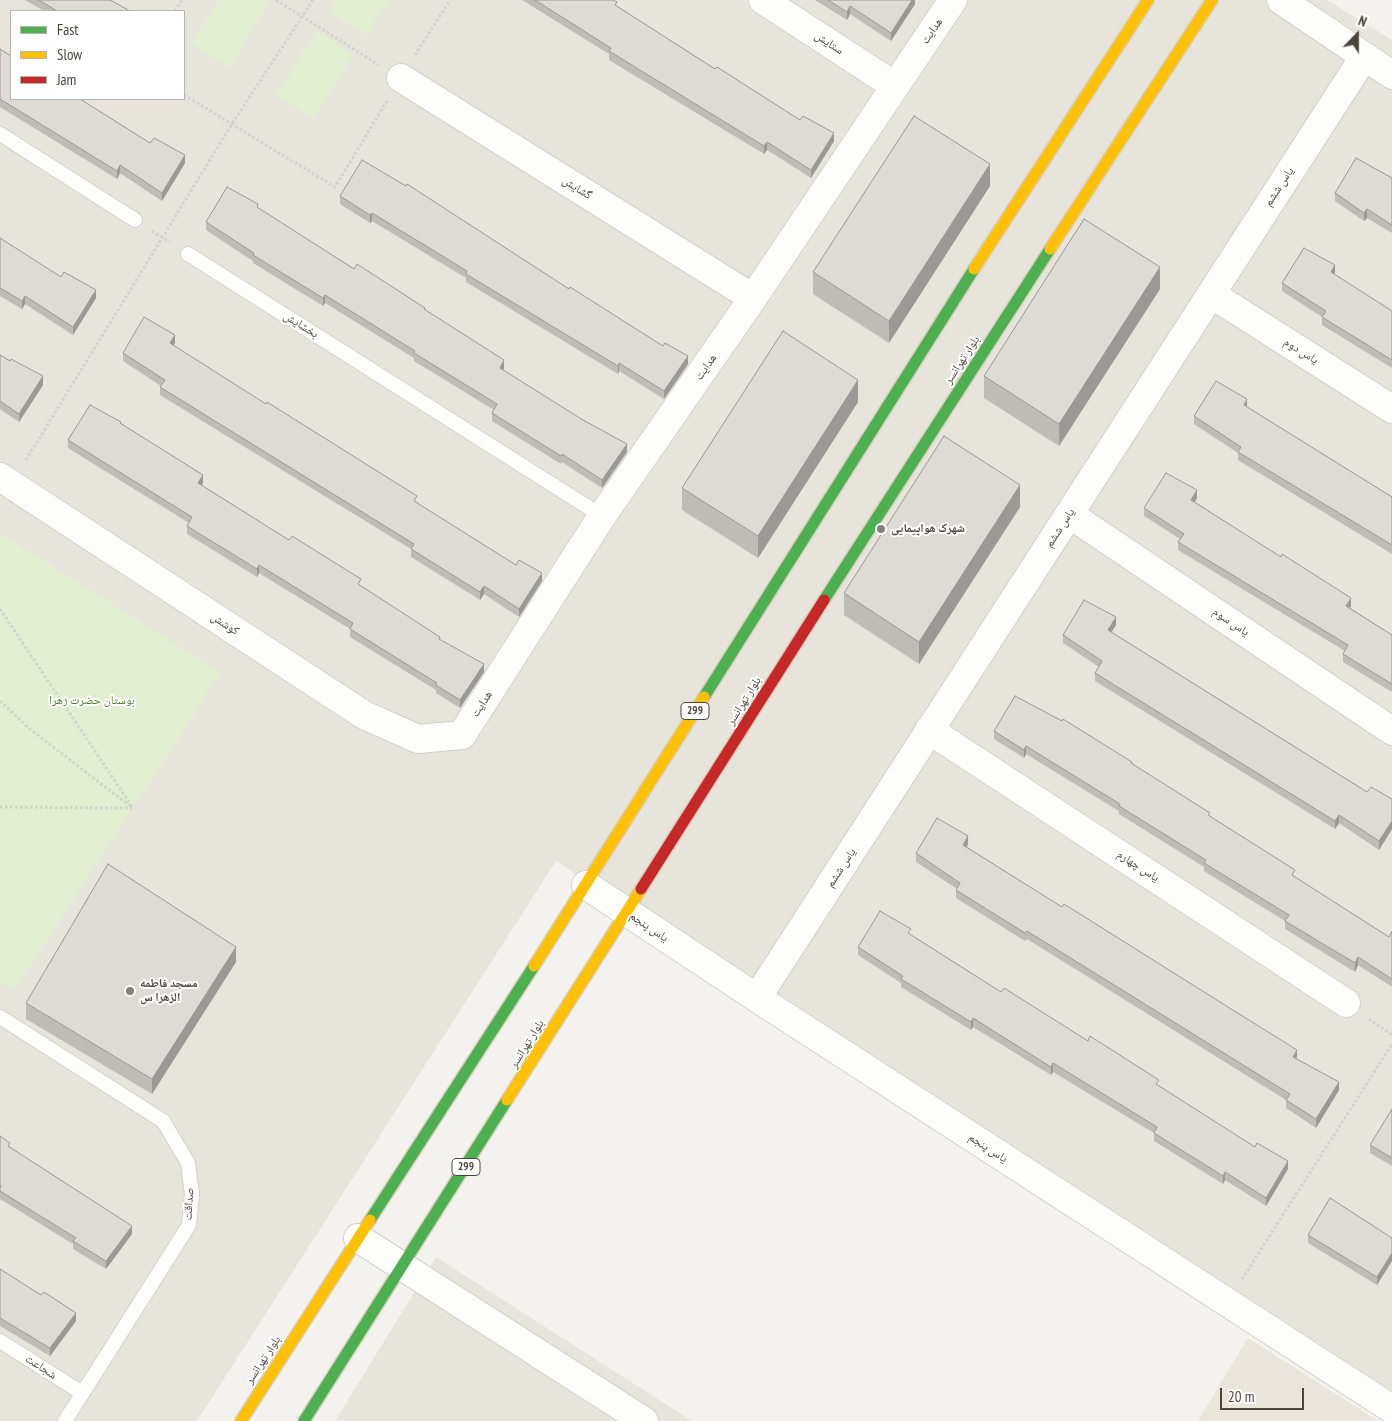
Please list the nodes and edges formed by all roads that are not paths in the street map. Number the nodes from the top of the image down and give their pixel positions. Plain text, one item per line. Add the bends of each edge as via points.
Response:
1 (763, 0) edge
2 (953, 0) edge
3 (1148, 0) edge
4 (1212, 0) edge
5 (1281, 0) edge
6 (1364, 57) junction
7 (1392, 74) edge
8 (401, 78) road end
9 (896, 86) junction
10 (0, 134) edge
11 (135, 220) road end
12 (188, 254) road end
13 (1211, 294) junction
14 (753, 298) junction
15 (1392, 409) edge
16 (5, 481) edge
17 (1069, 514) junction
18 (602, 516) junction
19 (929, 730) junction
20 (1392, 731) edge
21 (462, 735) joint
22 (586, 885) junction
23 (626, 912) junction
24 (756, 998) junction
25 (1346, 1003) dead end
26 (0, 1017) edge
27 (358, 1238) junction
28 (403, 1267) junction
29 (0, 1340) edge
30 (82, 1393) junction
31 (1392, 1408) edge
32 (65, 1421) edge
33 (241, 1421) edge
34 (304, 1421) edge
35 (644, 1421) edge

1 - 9 street, ستایش
2 - 9 street, هدایت
3 - 22 main road, بلوار تهرانسر / 299 via 814,521
4 - 23 main road, بلوار تهرانسر / 299
5 - 6 street
6 - 7 street
6 - 13 street, یاس ششم
8 - 14 street, گشایش
9 - 14 street, هدایت
10 - 11 lane
12 - 18 lane, بخشایش
13 - 15 street, یاس دوم
13 - 17 street, یاس ششم
14 - 18 street, هدایت
16 - 21 street, کوشش via 364,715 418,739
17 - 19 street, یاس ششم
17 - 20 street, یاس سوم
18 - 21 street, هدایت
19 - 24 street, یاس ششم
19 - 25 street, یاس چهارم
22 - 23 street, یاس پنجم
22 - 27 main road, بلوار تهرانسر / 299
23 - 24 street, یاس پنجم
23 - 28 main road, بلوار تهرانسر / 299
24 - 31 street, یاس پنجم
26 - 30 lane, صداقت via 163,1121 188,1163 192,1194 189,1225
27 - 28 street
27 - 33 main road, بلوار تهرانسر / 299
28 - 34 main road, بلوار تهرانسر / 299
28 - 35 street
29 - 30 lane, شجاعت
30 - 32 lane, صداقت

